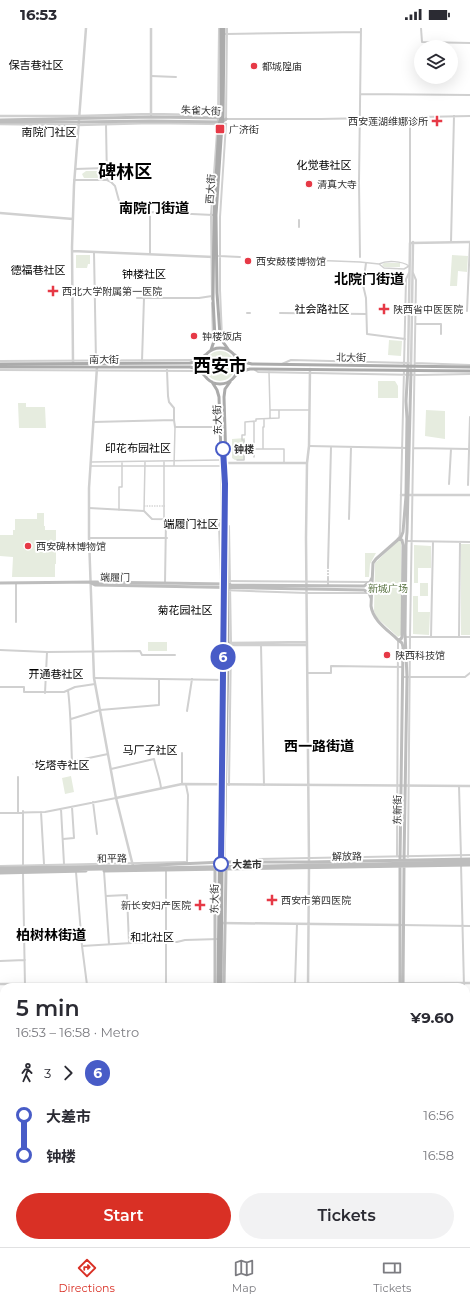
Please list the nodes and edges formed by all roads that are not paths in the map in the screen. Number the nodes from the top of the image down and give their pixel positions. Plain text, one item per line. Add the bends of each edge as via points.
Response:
1 (86, 28) edge
2 (150, 28) edge
3 (223, 28) edge
4 (361, 28) edge
5 (421, 28) edge
6 (361, 32) junction
7 (225, 34) junction
8 (470, 43) edge
9 (151, 76) junction
10 (176, 77) dead end
11 (361, 94) junction
12 (470, 95) edge
13 (0, 116) edge
14 (454, 116) junction
15 (470, 116) edge
16 (410, 117) junction
17 (360, 118) junction
18 (151, 119) junction
19 (78, 120) junction
20 (106, 121) junction
21 (221, 121) junction
22 (0, 122) edge
23 (106, 168) junction
24 (75, 169) junction
25 (74, 180) junction
26 (107, 180) junction
27 (150, 212) junction
28 (0, 213) edge
29 (213, 215) junction
30 (73, 219) junction
31 (299, 220) dead end
32 (299, 227) dead end
33 (412, 242) junction
34 (451, 242) junction
35 (470, 242) edge
36 (72, 251) junction
37 (94, 252) junction
38 (150, 254) junction
39 (216, 257) junction
40 (240, 257) dead end
41 (360, 257) dead end
42 (258, 258) dead end
43 (366, 263) junction
44 (379, 264) junction
45 (409, 266) junction
46 (411, 272) junction
47 (212, 297) junction
48 (137, 298) dead end
49 (144, 298) junction
50 (467, 311) dead end
51 (247, 313) dead end
52 (250, 313) dead end
53 (280, 313) dead end
54 (366, 314) junction
55 (416, 324) junction
56 (441, 334) dead end
57 (407, 339) junction
58 (228, 349) junction
59 (211, 350) junction
60 (205, 355) junction
61 (235, 355) junction
62 (0, 361) edge
63 (73, 362) junction
64 (143, 362) junction
65 (410, 364) junction
66 (97, 365) junction
67 (470, 366) edge
68 (0, 367) edge
69 (252, 368) junction
70 (168, 370) junction
71 (310, 371) junction
72 (202, 372) junction
73 (269, 372) junction
74 (409, 373) junction
75 (470, 373) edge
76 (236, 375) junction
77 (205, 376) junction
78 (212, 382) junction
79 (230, 382) junction
80 (270, 410) junction
81 (279, 410) junction
82 (310, 410) junction
83 (470, 417) edge
84 (264, 419) junction
85 (270, 419) junction
86 (174, 420) junction
87 (94, 422) junction
88 (254, 422) junction
89 (175, 427) junction
90 (220, 427) junction
91 (309, 446) junction
92 (332, 446) junction
93 (351, 447) junction
94 (402, 448) junction
95 (410, 448) junction
96 (254, 449) junction
97 (263, 449) junction
98 (451, 449) junction
99 (469, 449) edge
100 (237, 456) dead end
101 (254, 457) dead end
102 (221, 460) junction
103 (237, 461) junction
104 (90, 462) junction
105 (122, 462) junction
106 (145, 462) junction
107 (164, 462) junction
108 (174, 462) junction
109 (226, 463) junction
110 (284, 463) junction
111 (307, 463) junction
112 (90, 466) junction
113 (122, 466) junction
114 (145, 466) junction
115 (164, 466) junction
116 (174, 466) junction
117 (221, 466) junction
118 (449, 484) dead end
119 (468, 485) dead end
120 (401, 495) junction
121 (470, 495) edge
122 (409, 496) junction
123 (89, 508) junction
124 (119, 510) junction
125 (144, 511) junction
126 (349, 518) dead end
127 (165, 520) junction
128 (222, 520) junction
129 (89, 538) junction
130 (166, 538) junction
131 (398, 539) junction
132 (411, 541) junction
133 (433, 542) junction
134 (460, 542) junction
135 (470, 542) edge
136 (405, 544) junction
137 (328, 567) tunnel mouth
138 (372, 577) junction
139 (328, 578) tunnel mouth
140 (0, 583) edge
141 (16, 583) junction
142 (91, 583) junction
143 (306, 584) junction
144 (328, 584) junction
145 (165, 585) junction
146 (222, 586) junction
147 (229, 586) junction
148 (307, 592) junction
149 (371, 600) junction
150 (16, 622) dead end
151 (404, 635) junction
152 (459, 636) junction
153 (410, 637) junction
154 (470, 637) edge
155 (431, 638) junction
156 (398, 640) junction
157 (307, 643) junction
158 (229, 644) junction
159 (261, 645) junction
160 (0, 650) edge
161 (47, 652) junction
162 (94, 652) junction
163 (175, 655) dead end
164 (398, 667) junction
165 (403, 667) junction
166 (307, 673) junction
167 (470, 673) edge
168 (403, 677) junction
169 (408, 677) junction
170 (94, 678) junction
171 (159, 679) junction
172 (192, 679) junction
173 (225, 680) junction
174 (95, 684) junction
175 (0, 687) edge
176 (68, 690) junction
177 (45, 693) junction
178 (100, 710) junction
179 (187, 711) dead end
180 (71, 719) junction
181 (182, 753) dead end
182 (108, 754) junction
183 (72, 762) junction
184 (33, 764) dead end
185 (111, 769) junction
186 (18, 777) dead end
187 (184, 785) junction
188 (224, 785) junction
189 (264, 785) junction
190 (309, 786) junction
191 (399, 786) junction
192 (407, 786) junction
193 (458, 786) junction
194 (470, 786) edge
195 (161, 788) junction
196 (116, 798) junction
197 (93, 802) junction
198 (72, 807) junction
199 (61, 809) junction
200 (23, 811) junction
201 (18, 812) junction
202 (41, 812) junction
203 (0, 813) edge
204 (97, 834) dead end
205 (63, 839) junction
206 (470, 855) edge
207 (470, 859) edge
208 (461, 860) junction
209 (402, 861) junction
210 (470, 862) edge
211 (187, 863) junction
212 (309, 863) junction
213 (133, 864) junction
214 (470, 865) edge
215 (44, 866) junction
216 (64, 866) junction
217 (221, 866) junction
218 (0, 869) edge
219 (23, 869) junction
220 (104, 869) junction
221 (166, 869) junction
222 (76, 872) junction
223 (106, 896) junction
224 (223, 923) junction
225 (297, 924) junction
226 (309, 924) junction
227 (402, 925) junction
228 (462, 926) junction
229 (470, 926) edge
230 (217, 939) junction
231 (129, 942) junction
232 (167, 942) junction
233 (109, 944) junction
234 (82, 946) junction
235 (25, 960) junction
236 (0, 961) edge
237 (25, 983) edge
238 (87, 983) edge
239 (166, 983) edge
240 (220, 983) edge
241 (220, 983) edge
242 (295, 983) edge
243 (308, 983) edge
244 (402, 983) edge
245 (464, 983) edge

1 - 19 street
2 - 9 street
3 - 7 main road, 西大街
3 - 21 main road, 西大街
4 - 6 street
5 - 8 street via 422,42
6 - 7 street
6 - 11 street
7 - 21 main road, 西大街
9 - 10 street
9 - 18 street
11 - 12 street
11 - 17 street
13 - 19 street
14 - 15 street
14 - 16 street
14 - 34 street
16 - 17 street
16 - 33 street
17 - 21 street
17 - 41 street
18 - 19 street
18 - 20 main road, 朱雀大街
18 - 20 street
18 - 21 main road, 朱雀大街
18 - 21 main road, 朱雀大街 via 202,118
19 - 20 main road, 朱雀大街
19 - 20 street
19 - 22 main road, 朱雀大街
19 - 22 street
19 - 24 street
20 - 23 street
21 - 29 main road, 西大街
21 - 39 main road, 西大街
23 - 24 street
23 - 26 street
24 - 25 street
25 - 26 street
25 - 30 street
26 - 27 street via 115,186 121,208
27 - 29 street
27 - 38 street
28 - 30 street
29 - 39 main road, 西大街
30 - 36 street
31 - 32 street
33 - 34 street
33 - 45 street
33 - 46 street
34 - 35 street
35 - 50 street
36 - 37 street
36 - 63 street
37 - 38 street
37 - 66 street
38 - 39 street
39 - 40 street
39 - 47 main road, 西大街
39 - 58 main road, 西大街 via 220,333
42 - 43 street
43 - 44 street
43 - 54 street via 363,285
44 - 45 street via 404,262
44 - 45 street via 384,268 404,269
45 - 46 street
46 - 55 street via 416,280
46 - 57 street
46 - 65 street
47 - 49 street
47 - 59 main road, 西大街 via 215,336
48 - 49 street
49 - 64 street
51 - 52 street
53 - 54 street
54 - 57 street via 367,334
55 - 56 street via 441,324
55 - 65 street
57 - 65 street
58 - 59 main road via 221,347
58 - 61 main road
59 - 60 main road
60 - 64 main road, 南大街 via 197,362 190,363
60 - 77 main road via 202,366
61 - 65 main road, 北大街 via 248,363
61 - 76 main road via 239,365
62 - 63 street
63 - 66 main road, 南大街
63 - 68 main road, 南大街
64 - 66 main road, 南大街
65 - 67 main road, 北大街
65 - 74 main road
65 - 74 street
66 - 68 main road, 南大街
66 - 70 street
66 - 72 main road, 南大街 via 190,367
66 - 87 street
69 - 71 main road, 北大街
69 - 73 street via 258,372
69 - 76 main road, 北大街
70 - 72 street
70 - 86 street via 168,396 174,408
71 - 73 street
71 - 74 main road, 北大街
71 - 82 street
72 - 77 main road
73 - 80 street
74 - 75 main road, 北大街
74 - 94 street
74 - 95 main road
76 - 79 main road
77 - 78 main road
78 - 79 main road
78 - 90 main road, 东大街 via 218,395
79 - 109 main road, 东大街 via 225,389 224,397
80 - 81 street
80 - 85 street
81 - 82 street
81 - 85 street via 279,418
82 - 91 street
83 - 99 street
84 - 85 street
84 - 88 street via 256,419
84 - 97 street
86 - 87 street
86 - 89 street
87 - 104 street
88 - 96 street
88 - 103 street via 246,422 245,434 242,435 244,460
89 - 90 street
89 - 108 street
90 - 102 main road, 东大街
91 - 92 street
91 - 111 street
92 - 93 street
92 - 137 street
93 - 94 street
93 - 126 street
94 - 95 street
94 - 120 street
95 - 98 street
95 - 122 main road
96 - 97 street
96 - 101 street
97 - 110 street via 284,449
98 - 99 street
98 - 118 street
99 - 119 street
100 - 103 street
102 - 108 street
102 - 117 main road, 东大街
103 - 109 street
103 - 110 street
104 - 105 street
104 - 112 street
105 - 106 street
105 - 113 street
106 - 107 street
106 - 114 street
107 - 108 street
107 - 115 street
108 - 116 street
109 - 147 main road, 东大街
110 - 111 street
111 - 143 street
112 - 113 street
112 - 123 street
113 - 114 street
113 - 124 street
114 - 115 street
114 - 125 street
115 - 116 street
115 - 127 street
116 - 117 street
117 - 128 main road, 东大街
120 - 122 street
120 - 131 street
121 - 122 street
122 - 131 main road via 403,532
122 - 132 street
122 - 136 main road
123 - 124 street
123 - 129 street
124 - 125 street
125 - 127 street via 152,519
127 - 128 street
127 - 130 street
128 - 146 main road, 东大街
129 - 130 street
129 - 142 street
130 - 145 street
131 - 136 main road
131 - 138 main road via 374,561
132 - 133 street
132 - 136 street
132 - 153 street
133 - 134 street
133 - 155 street
134 - 135 street
134 - 152 street
136 - 151 main road
138 - 144 main road via 364,586
138 - 149 main road
139 - 144 street
140 - 141 main road, 端履门
141 - 142 main road, 端履门
141 - 150 street
142 - 145 main road, 端履门
142 - 162 street
143 - 144 main road
143 - 147 main road
143 - 148 street
145 - 146 main road, 端履门
146 - 147 main road, 端履门
146 - 147 street
146 - 173 main road, 东大街
147 - 148 main road
147 - 158 main road, 东大街
148 - 149 main road via 364,590 369,593
148 - 157 street
149 - 156 main road via 376,618
151 - 153 street
151 - 156 main road
151 - 169 main road, 东新街
152 - 154 street
152 - 155 street
153 - 155 street
153 - 169 street
156 - 164 street
156 - 165 main road, 东新街 via 403,647
157 - 158 street
157 - 159 street
157 - 166 street
158 - 159 street
158 - 173 main road, 东大街
158 - 188 street
159 - 189 street
160 - 161 street
161 - 162 street
161 - 177 street
162 - 163 street via 140,651 142,655
162 - 170 street
164 - 165 street
164 - 166 street via 331,666 331,673
164 - 191 street
165 - 168 main road, 东新街
166 - 190 street
167 - 169 street via 465,677
168 - 169 street
168 - 191 main road, 东新街
169 - 192 main road, 东新街
170 - 171 street
170 - 174 street
171 - 172 street
171 - 178 street via 159,705
172 - 173 street
172 - 179 street
173 - 188 main road, 东大街
173 - 188 street
174 - 176 street
174 - 178 street
175 - 177 street via 24,687 24,692
176 - 177 street
176 - 180 street
178 - 180 street
178 - 182 street
180 - 183 street
181 - 187 street
182 - 183 street
182 - 185 street
183 - 184 street via 55,765
185 - 195 street via 154,759
185 - 196 street
186 - 201 street
187 - 188 street
187 - 195 street
187 - 211 street via 188,795
188 - 189 street
188 - 217 main road, 东大街
189 - 190 street
190 - 191 street
190 - 212 street
191 - 192 street
191 - 209 main road, 东新街
192 - 193 street
192 - 209 main road, 东新街
193 - 194 street
193 - 208 street
195 - 196 street
196 - 197 street
196 - 213 street
197 - 198 street
197 - 204 street
198 - 199 street
198 - 205 street via 74,838
199 - 202 street
199 - 205 street
200 - 201 street
200 - 202 street
200 - 219 street
201 - 203 street
202 - 215 street
205 - 216 street
206 - 208 street
207 - 208 main road, 解放路
208 - 209 main road, 解放路
208 - 209 main road
208 - 210 main road, 解放路
208 - 214 main road
208 - 228 street
209 - 212 main road, 解放路
209 - 212 main road
209 - 227 main road, 东新街
211 - 213 main road, 和平路
211 - 217 main road, 和平路
212 - 217 main road, 解放路
212 - 217 main road, 解放路 via 246,862
212 - 226 street
213 - 216 street
213 - 220 main road, 和平路
215 - 216 main road, 和平路
215 - 219 main road, 和平路
216 - 220 main road, 和平路
217 - 221 main road, 和平路
217 - 224 main road, 东大街
217 - 230 main road, 东大街
218 - 219 main road, 和平路
219 - 220 main road, 和平路
219 - 222 main road
219 - 235 street
220 - 221 main road, 和平路
220 - 222 main road
220 - 223 street
221 - 232 street
222 - 234 street
223 - 231 street via 127,895
223 - 233 street
224 - 225 street
224 - 240 main road, 东大街
225 - 226 street
225 - 242 street
226 - 227 street
226 - 243 street
227 - 228 street
227 - 244 main road, 东新街
228 - 229 street
228 - 245 street
230 - 232 street
230 - 241 main road, 东大街
231 - 232 street
231 - 233 street
232 - 239 street
233 - 234 street
234 - 238 street
235 - 236 street
235 - 237 street

